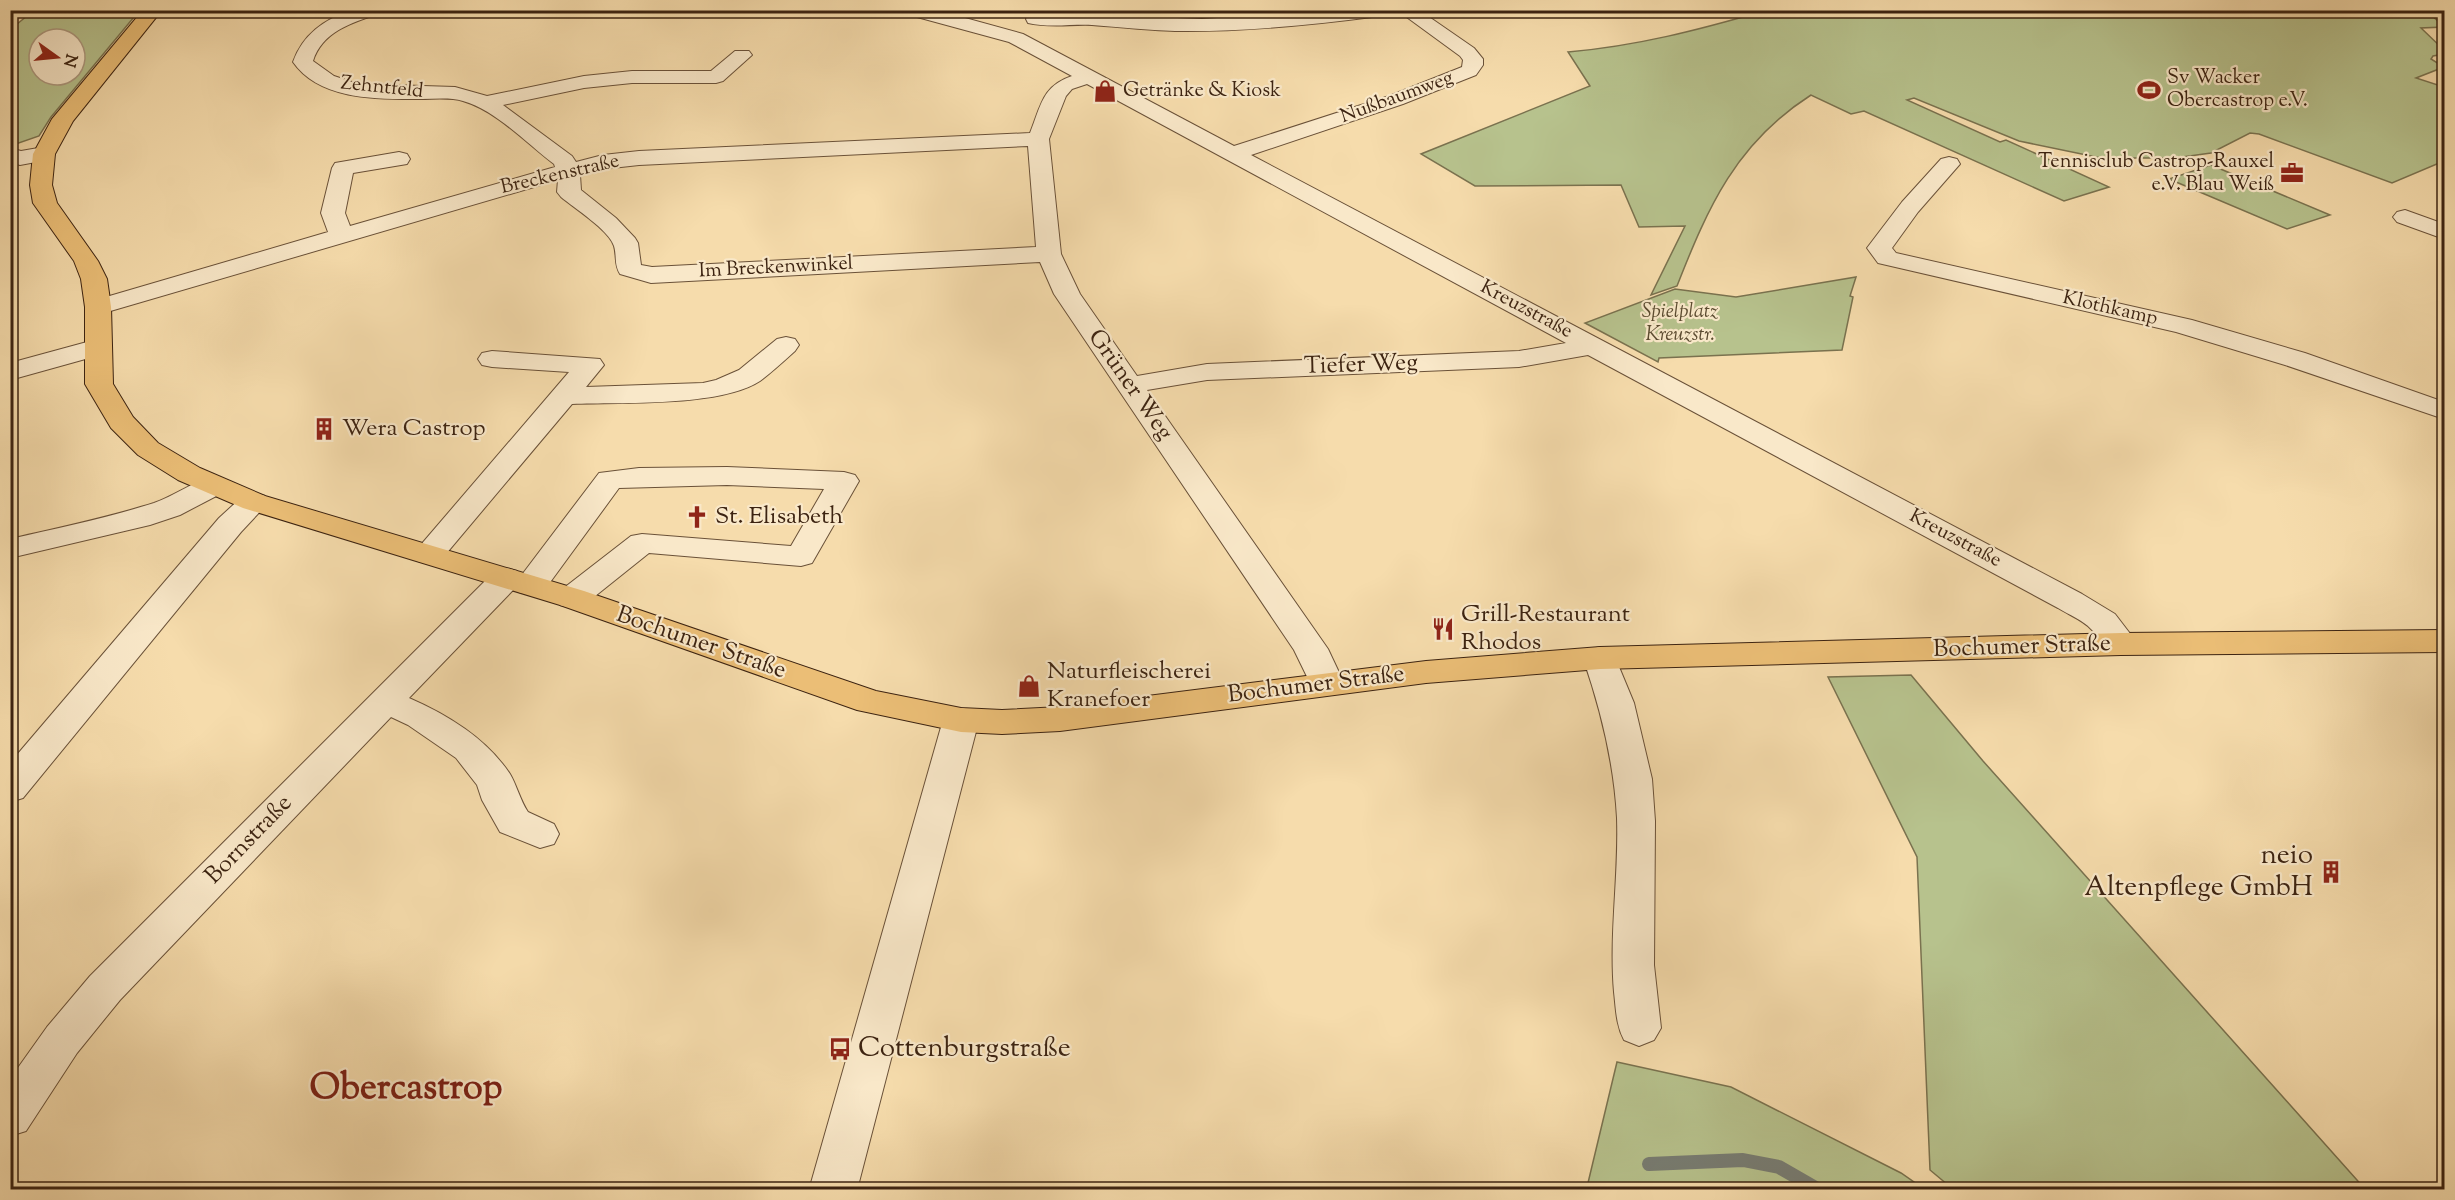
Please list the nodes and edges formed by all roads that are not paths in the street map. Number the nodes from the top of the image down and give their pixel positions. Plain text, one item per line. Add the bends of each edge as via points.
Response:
1 (153, 10) edge
2 (371, 10) edge
3 (913, 10) edge
4 (1380, 10) edge
5 (1406, 10) edge
6 (1033, 15) edge
7 (1016, 38) junction
8 (742, 55) dead end
9 (1089, 77) junction
10 (485, 103) junction
11 (1038, 139) junction
12 (1234, 153) junction
13 (44, 154) junction
14 (10, 156) edge
15 (399, 159) dead end
16 (1949, 164) dead end
17 (567, 171) junction
18 (2405, 217) dead end
19 (2445, 232) edge
20 (341, 234) junction
21 (1049, 254) junction
22 (98, 307) junction
23 (786, 345) dead end
24 (1592, 345) junction
25 (98, 348) junction
26 (492, 359) dead end
27 (10, 372) edge
28 (1130, 385) junction
29 (564, 396) junction
30 (2445, 411) edge
31 (213, 486) junction
32 (254, 502) junction
33 (10, 549) edge
34 (429, 554) junction
35 (519, 582) junction
36 (572, 598) junction
37 (2445, 641) edge
38 (2121, 644) junction
39 (1600, 658) junction
40 (1326, 683) junction
41 (385, 701) junction
42 (962, 720) junction
43 (10, 789) edge
44 (540, 834) dead end
45 (1638, 1028) dead end
46 (10, 1117) edge
47 (833, 1190) edge

1 - 13 main road, Bochumer Straße via 63,119
2 - 10 street, Zehntfeld via 326,21 304,54 303,62 309,70 346,87 459,94
3 - 7 street, Kreuzstraße
4 - 6 street via 1259,25 1174,25
5 - 12 street, Nußbaumweg via 1467,52 1473,59 1469,71 1396,100
6 - 7 street via 1031,29
7 - 9 street, Kreuzstraße
8 - 10 street via 716,77 632,77 584,82
9 - 11 street, Grüner Weg via 1065,85 1056,94
9 - 12 street, Kreuzstraße
10 - 17 street, Zehntfeld via 564,161
11 - 17 street, Breckenstraße via 639,158
11 - 21 street, Grüner Weg
12 - 24 street, Kreuzstraße
13 - 14 street
13 - 22 main road, Bochumer Straße via 41,185 45,202 86,261 94,279
15 - 20 street via 343,168 333,213
16 - 30 street, Klothkamp via 1879,249 1887,258 2183,326 2295,359
17 - 20 street, Breckenstraße
17 - 21 street, Im Breckenwinkel via 569,192 608,223 626,243 629,269 643,274
18 - 19 street
20 - 22 street, Breckenstraße
21 - 28 street, Grüner Weg via 1067,294
22 - 25 main road, Bochumer Straße
23 - 29 street via 749,376 725,386 702,391
24 - 28 street, Tiefer Weg via 1519,359 1207,372
24 - 38 street, Kreuzstraße via 2070,601 2103,621
25 - 27 street
25 - 31 main road, Bochumer Straße via 99,384 121,422 148,449
26 - 29 street via 590,365
28 - 40 street, Grüner Weg via 1311,649
29 - 34 street
31 - 32 main road, Bochumer Straße
31 - 33 street via 139,518
32 - 34 main road, Bochumer Straße
32 - 43 street via 230,525
34 - 35 main road, Bochumer Straße
35 - 36 main road, Bochumer Straße
35 - 36 street, Bornstraße via 610,479 771,476 844,482 801,556 642,543
35 - 41 street, Bornstraße
36 - 42 main road, Bochumer Straße via 870,702
37 - 38 main road, Bochumer Straße
38 - 39 main road, Bochumer Straße
39 - 40 main road, Bochumer Straße
39 - 45 street via 1616,703 1633,779 1633,965
40 - 42 main road, Bochumer Straße via 1060,719
41 - 44 street via 421,717 468,749 495,781 514,822
41 - 46 street, Bornstraße via 105,988 62,1040
42 - 47 street

